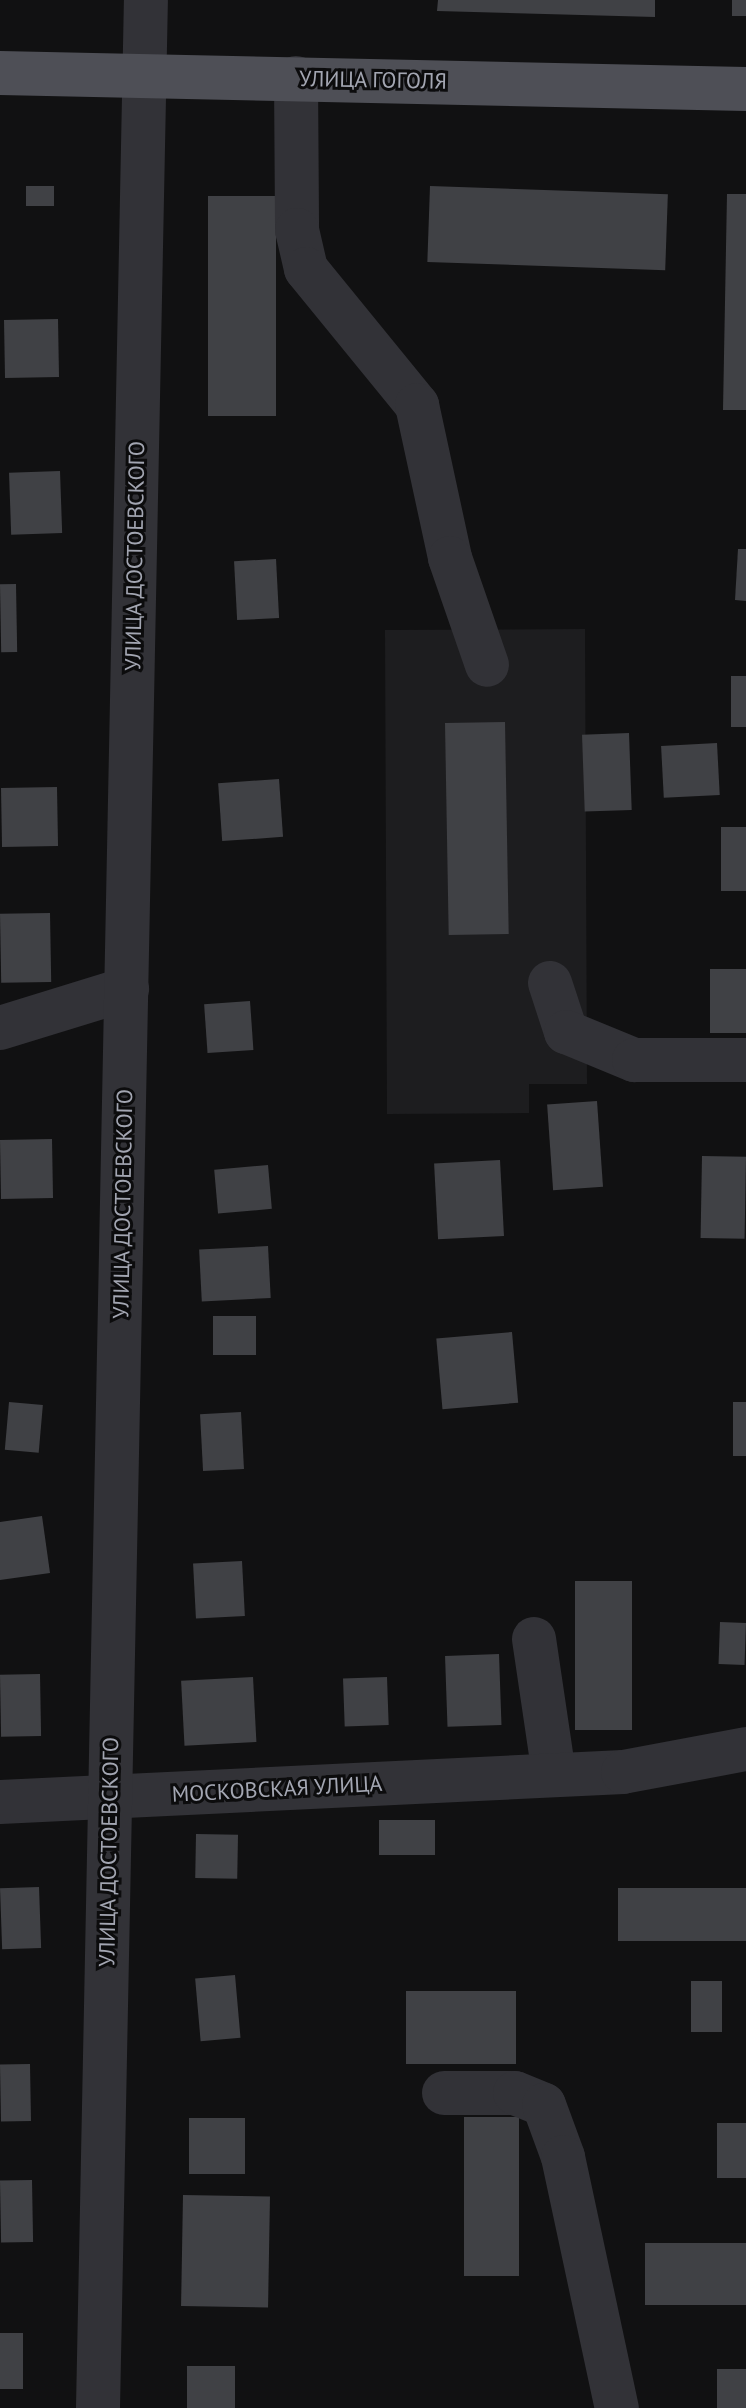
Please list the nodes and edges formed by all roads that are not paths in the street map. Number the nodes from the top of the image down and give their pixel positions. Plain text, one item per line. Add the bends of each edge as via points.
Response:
1 (146, 0) edge
2 (0, 73) edge
3 (145, 74) junction
4 (296, 78) junction
5 (746, 89) edge
6 (487, 665) dead end
7 (550, 983) dead end
8 (127, 989) junction
9 (0, 1028) edge
10 (746, 1060) edge
11 (534, 1639) dead end
12 (746, 1749) edge
13 (554, 1775) junction
14 (111, 1797) junction
15 (0, 1802) edge
16 (444, 2093) dead end
17 (98, 2408) edge
18 (617, 2408) edge

1 - 3 street, УЛИЦА ДОСТОЕВСКОГО
2 - 3 main road, УЛИЦА ГОГОЛЯ
3 - 4 main road, УЛИЦА ГОГОЛЯ
3 - 8 street, УЛИЦА ДОСТОЕВСКОГО
4 - 5 main road, УЛИЦА ГОГОЛЯ
4 - 6 street via 297,230 306,269 417,405 450,558
7 - 10 street via 566,1032 634,1060
8 - 9 street
8 - 14 street, УЛИЦА ДОСТОЕВСКОГО
11 - 13 street
12 - 13 street, МОСКОВСКАЯ УЛИЦА via 623,1772
13 - 14 street, МОСКОВСКАЯ УЛИЦА
14 - 15 street, МОСКОВСКАЯ УЛИЦА
14 - 17 street, УЛИЦА ДОСТОЕВСКОГО
16 - 18 street via 515,2093 544,2105 563,2157

